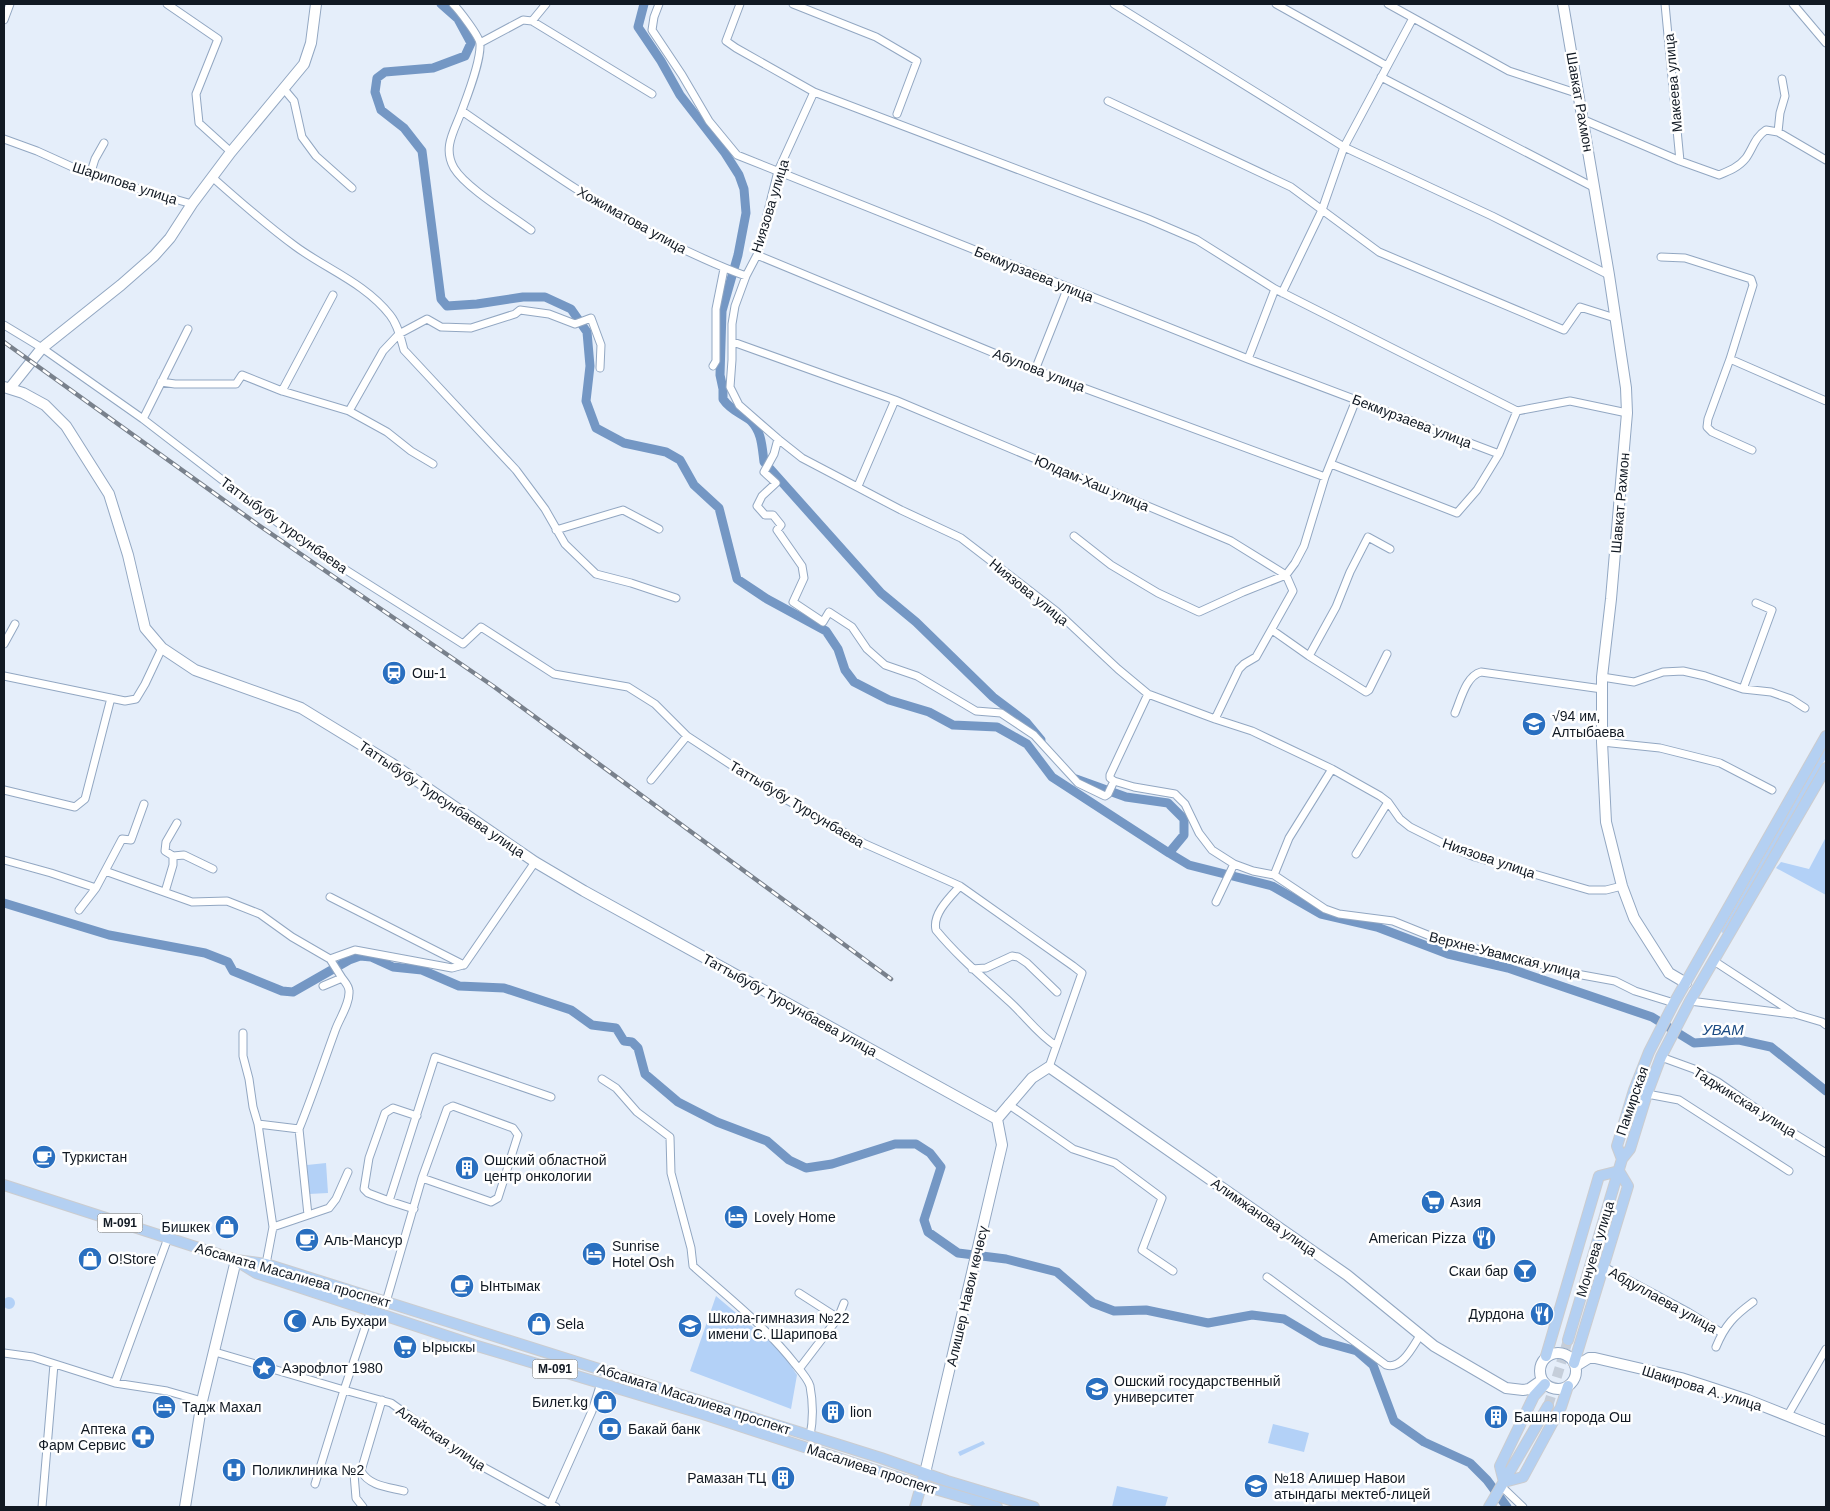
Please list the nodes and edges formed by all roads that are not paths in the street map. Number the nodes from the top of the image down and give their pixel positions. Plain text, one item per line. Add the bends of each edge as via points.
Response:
1 (10, 4) edge
2 (167, 4) edge
3 (316, 4) edge
4 (453, 4) edge
5 (546, 4) edge
6 (659, 4) edge
7 (740, 4) edge
8 (793, 4) edge
9 (1114, 4) edge
10 (1276, 4) edge
11 (1388, 4) edge
12 (1564, 4) edge
13 (1666, 4) edge
14 (1793, 4) edge
15 (1413, 18) junction
16 (4, 20) edge
17 (532, 21) junction
18 (480, 43) junction
19 (1826, 43) edge
20 (1387, 66) junction
21 (1381, 77) junction
22 (1782, 78) dead end
23 (283, 88) junction
24 (814, 92) junction
25 (652, 94) dead end
26 (1579, 94) junction
27 (1108, 101) dead end
28 (462, 111) junction
29 (897, 114) dead end
30 (1584, 120) junction
31 (1778, 132) junction
32 (4, 139) edge
33 (104, 142) dead end
34 (1344, 147) junction
35 (231, 152) junction
36 (1826, 160) edge
37 (1680, 161) junction
38 (778, 171) junction
39 (90, 175) junction
40 (212, 177) junction
41 (352, 188) dead end
42 (1595, 188) junction
43 (192, 204) junction
44 (1322, 210) junction
45 (531, 230) dead end
46 (757, 255) junction
47 (1661, 257) dead end
48 (727, 270) junction
49 (743, 275) junction
50 (1609, 275) junction
51 (1068, 287) junction
52 (1275, 290) junction
53 (1282, 293) junction
54 (333, 295) dead end
55 (1615, 318) junction
56 (4, 325) edge
57 (188, 329) dead end
58 (399, 334) junction
59 (733, 342) junction
60 (42, 348) junction
61 (1248, 359) junction
62 (1730, 359) junction
63 (713, 366) dead end
64 (600, 368) dead end
65 (1035, 370) junction
66 (161, 382) junction
67 (7, 388) edge
68 (282, 391) junction
69 (895, 400) junction
70 (1356, 400) junction
71 (1826, 401) edge
72 (348, 411) junction
73 (1517, 411) junction
74 (1627, 413) junction
75 (143, 418) junction
76 (778, 439) junction
77 (1752, 450) dead end
78 (1499, 454) junction
79 (433, 464) dead end
80 (1331, 464) junction
81 (1325, 477) junction
82 (858, 486) junction
83 (659, 529) dead end
84 (556, 530) junction
85 (1074, 536) dead end
86 (1390, 549) dead end
87 (1286, 574) junction
88 (676, 598) dead end
89 (1756, 603) dead end
90 (14, 624) dead end
91 (429, 624) joint
92 (1272, 630) junction
93 (4, 644) edge
94 (162, 648) junction
95 (1387, 654) dead end
96 (1308, 656) junction
97 (4, 676) edge
98 (1602, 676) junction
99 (1602, 689) junction
100 (1743, 690) junction
101 (1148, 694) junction
102 (111, 698) junction
103 (1805, 708) dead end
104 (1455, 713) dead end
105 (1215, 719) junction
106 (687, 736) junction
107 (1826, 736) edge
108 (1602, 742) junction
109 (1826, 768) edge
110 (1332, 769) junction
111 (651, 780) dead end
112 (1111, 788) junction
113 (4, 790) edge
114 (1772, 790) dead end
115 (1388, 802) junction
116 (144, 804) dead end
117 (177, 823) dead end
118 (1356, 854) dead end
119 (173, 856) junction
120 (4, 860) edge
121 (535, 862) junction
122 (1233, 866) junction
123 (213, 869) dead end
124 (105, 871) junction
125 (1274, 875) junction
126 (960, 886) junction
127 (1622, 886) junction
128 (96, 888) junction
129 (165, 892) junction
130 (330, 897) dead end
131 (1216, 902) dead end
132 (79, 910) dead end
133 (331, 961) junction
134 (1714, 962) junction
135 (464, 965) junction
136 (972, 969) junction
137 (340, 975) junction
138 (1686, 983) junction
139 (323, 986) dead end
140 (1057, 992) dead end
141 (1690, 1001) junction
142 (1674, 1003) junction
143 (1795, 1014) junction
144 (1826, 1026) edge
145 (243, 1033) dead end
146 (1056, 1046) junction
147 (1649, 1052) junction
148 (1661, 1057) junction
149 (1049, 1067) junction
150 (602, 1078) dead end
151 (1648, 1094) junction
152 (551, 1098) dead end
153 (1008, 1104) junction
154 (417, 1116) junction
155 (997, 1118) junction
156 (258, 1124) junction
157 (299, 1129) junction
158 (1826, 1153) edge
159 (1622, 1159) junction
160 (1619, 1171) junction
161 (1789, 1171) dead end
162 (348, 1172) dead end
163 (422, 1178) junction
164 (4, 1185) edge
165 (389, 1201) junction
166 (414, 1209) junction
167 (308, 1215) junction
168 (273, 1227) junction
169 (168, 1238) junction
170 (236, 1260) junction
171 (266, 1264) junction
172 (1604, 1267) junction
173 (1173, 1272) dead end
174 (1267, 1277) dead end
175 (798, 1293) dead end
176 (386, 1302) junction
177 (1752, 1302) dead end
178 (844, 1303) dead end
179 (371, 1310) junction
180 (838, 1318) junction
181 (1722, 1333) junction
182 (1421, 1334) junction
183 (1568, 1340) tunnel mouth
184 (1716, 1347) dead end
185 (1826, 1349) edge
186 (214, 1352) junction
187 (4, 1353) edge
188 (1546, 1356) junction
189 (54, 1364) junction
190 (1575, 1364) junction
191 (799, 1369) junction
192 (1543, 1382) junction
193 (115, 1383) junction
194 (601, 1383) junction
195 (1568, 1386) junction
196 (344, 1390) junction
197 (382, 1400) junction
198 (202, 1401) junction
199 (1548, 1406) tunnel mouth
200 (1788, 1415) junction
201 (1826, 1432) edge
202 (810, 1436) junction
203 (361, 1471) junction
204 (925, 1473) junction
205 (315, 1484) dead end
206 (922, 1485) junction
207 (404, 1491) dead end
208 (1498, 1493) edge
209 (539, 1499) junction
210 (553, 1506) edge
211 (42, 1507) edge
212 (185, 1507) edge
213 (363, 1507) edge
214 (536, 1507) edge
215 (915, 1507) edge
216 (997, 1507) edge
217 (1034, 1507) edge
218 (1523, 1507) edge

1 - 16 street
2 - 35 street via 218,39 196,94 199,123
3 - 23 street via 311,43 304,64
4 - 18 street
5 - 17 street
6 - 38 street, Бекмурзаева улица via 652,30 709,121 737,155
7 - 24 street via 726,41
8 - 29 street via 876,37 917,61
9 - 34 street
10 - 20 street
11 - 15 street
12 - 26 street, Шавкат Рахмон
13 - 37 street, Макеева улица
14 - 19 street
15 - 20 street
15 - 26 street via 1509,71
17 - 18 street via 523,20
17 - 25 street
18 - 28 street
20 - 21 street
21 - 34 street
21 - 42 street
22 - 31 street via 1785,96
23 - 35 street
23 - 41 street via 294,101 302,137 316,156
24 - 38 street, Ниязова улица
24 - 52 street via 1156,222 1197,240
26 - 30 street, Шавкат Рахмон
27 - 44 street via 1291,187
28 - 45 street via 448,149 453,166 463,180
28 - 48 street, Хожиматова улица via 559,178 638,226
30 - 37 street
30 - 42 street, Шавкат Рахмон
31 - 36 street
31 - 37 street via 1766,130 1760,134 1746,159 1733,170 1719,175
32 - 39 street, Шарипова улица via 37,150
33 - 39 street
34 - 44 street
34 - 50 street
35 - 40 street
38 - 46 street, Ниязова улица
38 - 51 street, Бекмурзаева улица
39 - 43 street, Шарипова улица
40 - 43 street
40 - 58 street via 296,247 371,295 391,316
42 - 50 street, Шавкат Рахмон
43 - 60 street via 154,256
44 - 53 street
44 - 55 street via 1379,252 1564,330 1580,307
46 - 49 street, Ниязова улица
46 - 65 street, Абулова улица
47 - 62 street via 1685,258 1752,279
48 - 49 street, Хожиматова улица
48 - 63 street via 716,309 716,361
49 - 59 street, Ниязова улица via 732,324
50 - 55 street, Шавкат Рахмон
51 - 61 street, Бекмурзаева улица
51 - 65 street
52 - 53 street
52 - 61 street
53 - 73 street
54 - 68 street
55 - 74 street, Шавкат Рахмон
56 - 60 street, Таттыбубу турсунбаева
57 - 66 street
58 - 64 street via 428,319 441,327 471,328 520,310 549,314 575,324 591,318 601,345
58 - 72 street via 382,351
58 - 84 street via 404,350 516,470
59 - 69 street, Юлдам-Хаш улица
59 - 76 street, Ниязова улица via 730,387 739,405
60 - 67 street
60 - 75 street, Таттыбубу турсунбаева
61 - 70 street, Бекмурзаева улица
62 - 71 street
62 - 77 street via 1707,427
65 - 81 street, Абулова улица
66 - 68 street via 236,384 242,375
66 - 75 street
67 - 94 street, Таттыбубу Турсунбаева улица via 45,405 66,426 109,494 128,555 145,628
68 - 72 street
69 - 82 street
69 - 87 street, Юлдам-Хаш улица via 1231,541
70 - 78 street, Бекмурзаева улица
70 - 80 street
72 - 79 street via 388,432
73 - 74 street via 1570,401
73 - 78 street
74 - 98 street, Шавкат Рахмон
75 - 91 street, Таттыбубу турсунбаева via 308,546
76 - 82 street, Ниязова улица via 802,458
76 - 112 street, Верхне-Увамская улица via 764,472 776,483 762,496 757,506 764,515 773,515 781,525 777,530 802,566 804,578 793,602 823,622 829,612 852,627 867,649 885,665 917,676 976,712 1001,713 1034,735 1078,783 1105,796
78 - 80 street via 1478,490 1457,513
80 - 81 street
81 - 87 street via 1304,546
82 - 101 street, Ниязова улица via 961,538 1056,611
83 - 84 street via 623,510
84 - 88 street via 565,544 596,574
85 - 87 street via 1111,565 1158,593 1199,612
86 - 96 street via 1368,537 1336,607
87 - 92 street via 1293,591
89 - 100 street via 1772,610
90 - 93 street
91 - 106 street, Таттыбубу Турсунбаева via 463,644 482,627 554,674 628,687 655,704
92 - 96 street
92 - 105 street via 1256,657 1239,670
94 - 102 street via 136,700
94 - 121 street, Таттыбубу Турсунбаева улица via 195,670 300,708 391,763
95 - 96 street via 1366,692
97 - 102 street
98 - 99 street, Шавкат Рахмон
98 - 100 street via 1634,682 1663,672 1683,671
99 - 104 street via 1481,672 1470,680
99 - 108 street, Шавкат Рахмон
100 - 103 street via 1771,692
101 - 105 street, Ниязова улица
101 - 112 street via 1110,775
102 - 113 street via 85,799 80,804 75,807
105 - 110 street, Ниязова улица via 1252,731
106 - 111 street
106 - 126 street, Таттыбубу Турсунбаева via 771,791 863,843
107 - 138 main road, Памирская
108 - 114 street via 1660,748 1720,763
108 - 127 street, Шавкат Рахмон via 1606,822
109 - 134 main road, Памирская
110 - 115 street, Ниязова улица
110 - 125 street via 1289,838
112 - 122 street, Верхне-Увамская улица via 1134,787 1180,798 1205,842
115 - 118 street
115 - 127 street, Ниязова улица via 1410,828 1452,848 1589,890
116 - 124 street via 131,840 122,839
117 - 119 street via 166,842 165,851
119 - 123 street via 184,855
119 - 129 street
120 - 128 street
121 - 135 street
121 - 155 street, Таттыбубу Турсунбаева улица
122 - 125 street, Верхне-Увамская улица
122 - 131 street
124 - 128 street
124 - 129 street
125 - 142 street, Верхне-Увамская улица via 1320,907 1339,914 1393,921 1445,942 1560,971 1615,981 1640,993
126 - 136 street via 934,924
126 - 146 street, Таттыбубу Турсунбаева via 1082,973
127 - 138 street, Шавкат Рахмон via 1634,918 1669,973
128 - 132 street
129 - 133 street via 192,902 227,901 260,914
130 - 135 street
133 - 135 street via 355,950 452,968
133 - 137 street
134 - 141 main road, Памирская
134 - 143 street
136 - 140 street via 986,968 1012,956 1018,957
136 - 146 street
137 - 139 street
137 - 157 street via 347,983 348,1001
138 - 142 main road, Памирская
141 - 143 street
141 - 148 main road, Памирская
142 - 147 main road, Памирская
143 - 144 street
145 - 156 street via 243,1056
146 - 149 street, Таттыбубу Турсунбаева
147 - 148 main road
147 - 159 main road, Памирская via 1617,1146
148 - 151 main road, Памирская
148 - 158 street, Таджикская улица via 1718,1082
149 - 153 street via 1032,1078
149 - 182 street, Алимжанова улица via 1347,1275
150 - 191 street via 616,1088 637,1112 670,1137 671,1172 693,1266 780,1346
151 - 159 main road, Памирская via 1630,1149
151 - 161 street via 1679,1100
152 - 154 street via 435,1057
153 - 155 street
153 - 173 street via 1073,1149 1115,1163 1162,1198 1142,1250
154 - 165 street
154 - 165 street via 393,1108 385,1113 370,1158 364,1189
155 - 204 street, Алишер Навои көчөсү via 1002,1145
156 - 157 street
156 - 168 street
157 - 167 street
159 - 160 main road, Монуева улица
160 - 172 main road via 1628,1186
160 - 183 main road, Монуева улица
160 - 188 main road via 1599,1176
162 - 167 street via 329,1208
163 - 163 street via 447,1108 453,1106 513,1128 518,1135 498,1198 491,1202
163 - 166 street
164 - 169 main road, Абсамата Масалиева проспект / М-091
165 - 166 street
166 - 176 street
167 - 168 street
168 - 171 street
169 - 170 main road, Абсамата Масалиева проспект / М-091
169 - 193 street
170 - 171 main road, Абсамата Масалиева проспект / М-091
170 - 179 main road, Масалиева проспект / М-091 via 256,1273
170 - 186 street
171 - 176 main road, Абсамата Масалиева проспект / М-091
172 - 181 street, Абдуллаева улица
172 - 190 main road
174 - 182 street via 1391,1367 1399,1364
175 - 180 street
176 - 202 main road, Абсамата Масалиева проспект / М-091
177 - 181 street via 1734,1316
178 - 180 street
179 - 194 main road, Масалиева проспект / М-091
179 - 196 street
180 - 191 street
181 - 184 street
182 - 192 street, Алимжанова улица via 1434,1346 1506,1388 1523,1390
185 - 200 street
186 - 196 street, Алайская улица
186 - 198 street
187 - 189 street
188 - 190 street via 1562,1353
188 - 192 street via 1540,1369
189 - 193 street
189 - 211 street
190 - 195 street via 1575,1378
190 - 200 street, Шакирова А. улица via 1595,1358 1682,1378
191 - 202 street via 810,1385
192 - 195 street via 1559,1390
192 - 208 main road via 1500,1466
193 - 198 street via 167,1391
194 - 206 main road, Масалиева проспект / М-091
194 - 210 street
195 - 208 main road via 1561,1407 1524,1477
196 - 197 street, Алайская улица
196 - 205 street
197 - 203 street
197 - 209 street, Алайская улица via 474,1462
198 - 212 street
199 - 208 main road
200 - 201 street, Шакирова А. улица
202 - 204 main road, Абсамата Масалиева проспект / М-091
203 - 207 street via 370,1482
203 - 213 street via 354,1474 356,1498
204 - 206 main road
204 - 217 main road, Масалиева проспект / М-091
206 - 215 main road
206 - 216 main road, Масалиева проспект / М-091
208 - 218 street
209 - 210 street, Алайская улица
209 - 214 street

